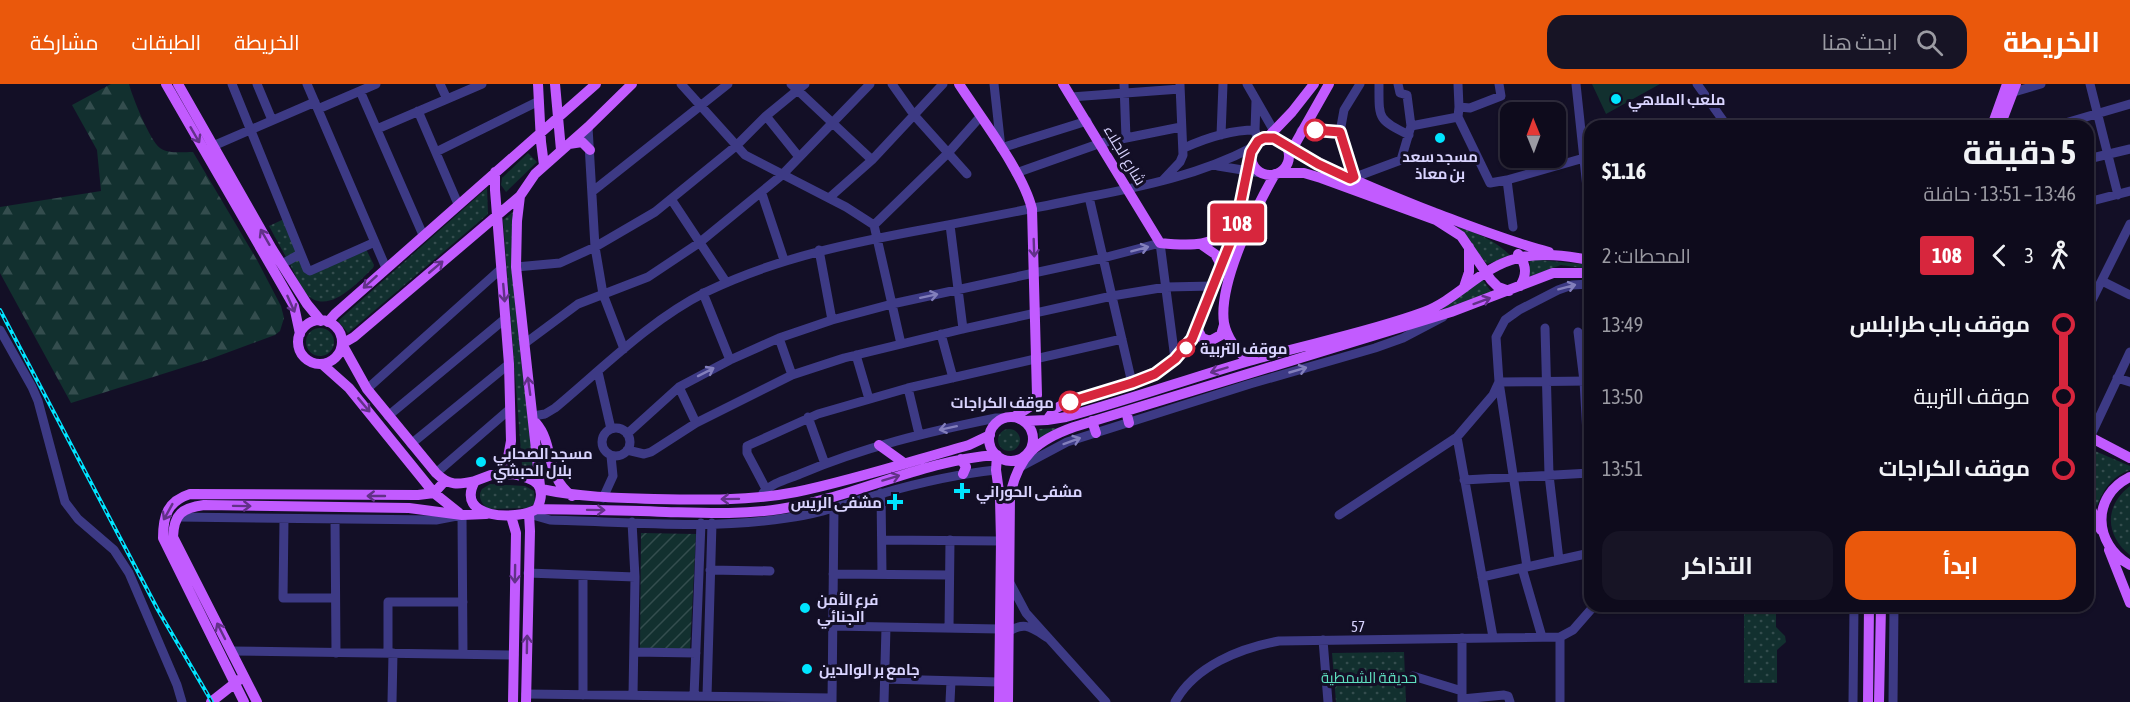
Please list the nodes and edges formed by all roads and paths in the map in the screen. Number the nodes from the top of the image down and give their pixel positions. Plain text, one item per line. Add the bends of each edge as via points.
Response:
1 (166, 84) edge
2 (178, 84) edge
3 (232, 84) edge
4 (257, 84) edge
5 (307, 84) edge
6 (376, 84) edge
7 (440, 84) edge
8 (482, 84) edge
9 (538, 84) edge
10 (555, 84) edge
11 (596, 84) edge
12 (632, 84) edge
13 (681, 84) edge
14 (729, 84) edge
15 (870, 84) edge
16 (892, 84) edge
17 (943, 84) edge
18 (959, 84) edge
19 (994, 84) edge
20 (1063, 84) edge
21 (1223, 84) edge
22 (1247, 84) edge
23 (1314, 84) edge
24 (1329, 84) edge
25 (1360, 84) edge
26 (1379, 84) edge
27 (1398, 84) edge
28 (1458, 84) edge
29 (1499, 84) edge
30 (1576, 84) edge
31 (1697, 84) edge
32 (2041, 84) edge
33 (2090, 84) edge
34 (798, 86) edge
35 (1180, 87) edge
36 (2012, 87) edge
37 (1124, 89) edge
38 (360, 91) junction
39 (1071, 97) junction
40 (447, 99) junction
41 (539, 101) junction
42 (1256, 101) junction
43 (2130, 104) edge
44 (316, 106) junction
45 (701, 106) junction
46 (418, 111) junction
47 (1459, 112) junction
48 (2097, 114) junction
49 (914, 115) junction
50 (559, 116) junction
51 (766, 116) junction
52 (980, 117) junction
53 (272, 120) junction
54 (1723, 120) edge
55 (1995, 120) edge
56 (2002, 120) edge
57 (2076, 120) edge
58 (1087, 121) junction
59 (831, 122) junction
60 (588, 127) junction
61 (1180, 127) junction
62 (252, 129) junction
63 (377, 129) junction
64 (1410, 130) junction
65 (1301, 131) junction
66 (540, 132) junction
67 (1340, 132) junction
68 (1221, 135) junction
69 (1126, 138) junction
70 (1260, 140) junction
71 (1101, 143) junction
72 (213, 146) junction
73 (736, 146) junction
74 (565, 147) junction
75 (1001, 148) junction
76 (1184, 148) junction
77 (1288, 149) junction
78 (2130, 149) edge
79 (590, 150) junction
80 (436, 152) junction
81 (948, 153) junction
82 (2108, 155) junction
83 (799, 157) junction
84 (1584, 158) joint
85 (2094, 158) edge
86 (872, 160) junction
87 (544, 165) junction
88 (1215, 165) junction
89 (1247, 170) junction
90 (495, 171) junction
91 (1016, 173) junction
92 (1261, 173) junction
93 (968, 174) dead end
94 (1277, 174) junction
95 (782, 175) junction
96 (1352, 178) junction
97 (1163, 180) junction
98 (1507, 180) junction
99 (1128, 189) junction
100 (593, 191) junction
101 (2130, 191) edge
102 (762, 194) junction
103 (2118, 195) junction
104 (520, 196) junction
105 (1089, 197) junction
106 (829, 198) junction
107 (671, 199) junction
108 (2094, 201) edge
109 (458, 204) junction
110 (1032, 209) junction
111 (497, 216) junction
112 (1238, 218) junction
113 (2130, 224) edge
114 (874, 225) junction
115 (951, 225) junction
116 (1513, 227) dead end
117 (423, 235) junction
118 (1493, 236) junction
119 (879, 238) junction
120 (375, 242) junction
121 (699, 243) junction
122 (1160, 243) junction
123 (1203, 245) junction
124 (595, 247) junction
125 (1469, 247) junction
126 (819, 250) junction
127 (300, 254) junction
128 (1564, 256) junction
129 (1521, 257) junction
130 (1103, 258) junction
131 (1584, 259) edge
132 (784, 260) junction
133 (282, 264) junction
134 (516, 267) junction
135 (1222, 267) junction
136 (386, 268) junction
137 (502, 268) junction
138 (1485, 271) junction
139 (1035, 273) junction
140 (1584, 273) edge
141 (2102, 280) junction
142 (726, 282) junction
143 (1584, 284) edge
144 (1214, 286) junction
145 (1464, 286) junction
146 (1166, 287) junction
147 (1515, 288) junction
148 (958, 290) junction
149 (703, 293) junction
150 (603, 294) junction
151 (2130, 295) edge
152 (1112, 296) junction
153 (2094, 296) edge
154 (892, 304) junction
155 (1451, 312) junction
156 (1035, 314) junction
157 (506, 318) junction
158 (832, 320) junction
159 (325, 321) junction
160 (1224, 325) junction
161 (1197, 328) junction
162 (1545, 328) dead end
163 (963, 329) junction
164 (0, 330) edge
165 (1578, 332) dead end
166 (300, 334) junction
167 (941, 334) junction
168 (779, 338) junction
169 (1122, 339) junction
170 (342, 344) junction
171 (524, 344) junction
172 (901, 344) junction
173 (624, 349) junction
174 (2130, 351) edge
175 (856, 355) junction
176 (1037, 359) junction
177 (1175, 359) junction
178 (730, 360) junction
179 (1249, 361) junction
180 (322, 364) junction
181 (509, 364) junction
182 (1584, 365) edge
183 (598, 372) junction
184 (792, 375) junction
185 (953, 378) junction
186 (2117, 378) junction
187 (1547, 381) junction
188 (1584, 381) edge
189 (1499, 382) junction
190 (2130, 382) edge
191 (1132, 383) junction
192 (679, 387) junction
193 (908, 388) junction
194 (367, 389) junction
195 (869, 399) junction
196 (510, 409) junction
197 (1126, 411) junction
198 (387, 416) junction
199 (808, 417) junction
200 (534, 418) junction
201 (1014, 419) junction
202 (1047, 420) junction
203 (1092, 421) junction
204 (696, 423) junction
205 (1129, 423) junction
206 (2094, 426) edge
207 (611, 429) junction
208 (1096, 433) junction
209 (627, 434) junction
210 (919, 434) junction
211 (990, 435) junction
212 (1456, 437) junction
213 (2094, 439) edge
214 (411, 444) junction
215 (879, 445) junction
216 (627, 450) junction
217 (1029, 451) junction
218 (612, 456) junction
219 (997, 456) junction
220 (2130, 458) edge
221 (961, 459) junction
222 (904, 463) junction
223 (825, 464) junction
224 (1020, 467) junction
225 (996, 470) junction
226 (436, 473) junction
227 (1584, 473) edge
228 (963, 474) junction
229 (499, 475) junction
230 (1549, 475) junction
231 (1513, 477) junction
232 (2130, 477) edge
233 (1464, 480) junction
234 (476, 481) junction
235 (444, 482) junction
236 (540, 488) junction
237 (434, 493) junction
238 (763, 493) junction
239 (881, 493) junction
240 (572, 496) junction
241 (603, 498) junction
242 (834, 508) junction
243 (533, 512) junction
244 (486, 514) junction
245 (462, 515) junction
246 (511, 516) junction
247 (1339, 516) dead end
248 (2094, 516) edge
249 (178, 517) junction
250 (284, 519) junction
251 (335, 519) junction
252 (632, 522) junction
253 (701, 523) junction
254 (712, 524) junction
255 (882, 540) junction
256 (950, 540) junction
257 (1001, 541) junction
258 (2108, 545) junction
259 (1584, 554) edge
260 (1559, 560) junction
261 (2130, 565) edge
262 (1524, 568) junction
263 (710, 570) junction
264 (770, 571) dead end
265 (528, 573) junction
266 (834, 574) junction
267 (882, 574) junction
268 (949, 575) junction
269 (583, 576) junction
270 (635, 577) junction
271 (1482, 577) junction
272 (1009, 580) junction
273 (335, 598) junction
274 (463, 602) junction
275 (2130, 603) edge
276 (1589, 612) edge
277 (1854, 612) edge
278 (1869, 612) edge
279 (1881, 612) edge
280 (1894, 612) edge
281 (832, 626) junction
282 (885, 627) junction
283 (949, 628) junction
284 (1004, 630) junction
285 (1493, 637) junction
286 (1542, 637) junction
287 (1560, 637) junction
288 (1048, 638) junction
289 (1462, 638) junction
290 (1323, 640) junction
291 (231, 651) junction
292 (634, 652) junction
293 (336, 653) junction
294 (390, 653) junction
295 (696, 653) junction
296 (463, 654) junction
297 (514, 655) junction
298 (244, 676) junction
299 (1413, 676) dead end
300 (885, 680) junction
301 (951, 681) junction
302 (999, 682) junction
303 (234, 683) junction
304 (583, 695) junction
305 (633, 695) junction
306 (694, 696) junction
307 (708, 696) junction
308 (1462, 697) edge
309 (526, 698) edge
310 (649, 699) edge
311 (777, 700) edge
312 (832, 700) edge
313 (182, 702) edge
314 (211, 702) edge
315 (244, 702) edge
316 (258, 702) edge
317 (392, 702) edge
318 (513, 702) edge
319 (884, 702) edge
320 (950, 702) edge
321 (999, 702) edge
322 (1008, 702) edge
323 (1106, 702) edge
324 (1175, 702) edge
325 (1328, 702) edge
326 (1510, 702) edge
327 (1560, 702) edge
328 (1853, 702) edge
329 (1868, 702) edge
330 (1879, 702) edge
331 (1893, 702) edge

1 -> 166 main road via 294,306
2 - 72 main road
3 - 62 street
4 - 53 street
5 - 44 street
6 - 38 street
7 - 40 street
8 - 40 street
9 - 41 main road
10 - 50 main road
11 - 50 main road
12 - 60 main road
13 - 45 street
14 - 45 street
15 - 59 street
16 - 49 street
17 - 49 street
18 - 52 main road
19 - 75 street
20 - 39 main road, شارع الجلاء
21 - 68 street
22 - 42 street
23 - 70 main road via 1292,112
24 - 65 main road
25 - 67 street via 1344,110
26 - 64 street via 1379,110 1386,124
27 - 64 street via 1400,93 1407,95
28 - 47 street
29 - 47 street via 1501,96
30 - 84 street
31 - 54 street
32 - 36 street
33 - 48 street
34 - 51 street
34 - 59 street
35 - 37 street
35 - 61 street
36 - 55 main road
36 - 56 main road
37 - 39 street
37 - 69 street
38 - 44 street
38 - 63 street
39 - 58 main road, شارع الجلاء
40 - 46 street
41 - 66 main road
41 - 80 street
42 - 70 street
42 - 70 street
43 - 48 street
44 - 53 street
44 - 120 street
45 - 73 street
45 - 100 street
46 - 63 street
46 - 80 street
47 - 64 street
47 - 98 street via 1490,183
48 - 57 street
48 - 82 street
49 - 81 street
49 - 86 street
50 - 66 main road
50 - 74 main road
51 - 73 street
51 - 83 street
52 - 75 main road
52 - 81 street
53 - 62 street
58 - 71 main road, شارع الجلاء
58 - 75 street
59 - 83 street
59 - 86 street
60 - 74 main road
60 - 79 street
61 - 69 street
61 - 76 street
62 - 72 street
62 - 127 street
63 - 117 street
64 - 96 street via 1401,160
65 - 67 street
65 - 77 main road
66 - 87 main road
66 - 90 main road
67 - 96 street
68 - 70 street via 1244,130
68 - 76 street
69 - 71 street
70 - 77 main road via 1274,138
70 - 88 street
70 - 89 main road
70 - 92 main road via 1255,169
71 - 91 street
71 - 99 main road, شارع الجلاء
133 -> 72 main road
73 - 95 street
73 - 107 street
74 - 79 main road via 582,142
74 - 87 main road
75 - 91 main road
76 - 97 street via 1180,162
77 - 94 main road via 1286,166
77 - 96 main road
78 - 82 street
79 - 100 street
80 - 109 street
81 - 93 street
81 - 114 street
82 - 85 street
82 - 103 street
83 - 95 street
84 - 98 street
86 - 106 street
87 - 104 main road
88 - 89 street
88 - 97 street
89 - 92 street
89 - 112 main road
90 - 109 main road
90 - 111 main road
91 - 110 main road
92 - 94 main road
94 - 125 main road via 1304,173 1436,220 1461,236
94 - 160 main road via 1262,198 1227,285
95 - 102 street
95 - 106 street
96 - 118 main road
97 - 99 street
98 - 116 street
99 - 105 street
99 - 122 main road, شارع الجلاء
100 - 124 street
101 - 103 street
102 - 121 street
102 - 132 street
103 - 108 street
104 - 111 main road
104 - 134 main road
105 - 110 street
105 - 130 street
106 - 114 street
107 - 121 street
107 - 124 street
109 - 117 main road
110 - 115 street
110 -> 139 main road
111 - 137 main road
170 -> 111 main road
112 - 123 main road via 1227,232
112 - 135 main road
113 - 141 street
114 - 119 street
115 - 119 street
115 - 148 street
117 - 136 main road
118 - 128 main road
118 - 129 main road
119 - 126 street
119 - 154 street
120 - 127 street via 310,271
120 - 136 street
121 - 142 street
121 - 150 street via 648,277
122 - 123 main road
130 -> 122 street
122 - 146 street
123 - 135 main road via 1215,254
124 - 134 street via 560,263
124 - 150 street
125 - 138 main road
125 - 145 main road via 1469,272
126 - 132 street
126 - 158 street
127 - 133 street
128 - 129 main road
128 - 131 main road
129 - 138 main road
129 - 147 main road via 1525,278
130 - 139 street
130 - 152 street
132 - 142 street
133 - 159 main road via 307,304
134 - 171 main road
135 - 144 main road
136 -> 159 main road
137 -> 157 main road
137 - 194 street
138 - 145 main road
138 - 147 main road via 1498,287
139 - 148 street
139 - 156 main road
140 - 147 main road via 1553,273
141 - 151 street
141 - 153 street
142 - 149 street
189 -> 143 street via 1495,342 1505,320 1558,290
144 - 146 street
144 - 161 main road
145 - 179 main road via 1426,311
146 - 152 street
146 - 177 street
155 -> 147 main road
154 -> 148 street
148 - 163 street
149 - 173 street
149 - 178 street
150 - 171 street via 578,304
150 - 173 street
152 - 156 street
152 - 169 street
154 - 158 street
154 - 172 street
155 - 197 main road
205 -> 155 street via 1375,348
156 - 163 street
156 - 176 main road
157 - 181 main road
157 - 198 street
158 - 168 street
159 - 166 main road via 309,324
159 - 170 main road via 339,331
160 - 161 main road via 1218,338 1210,341 1202,338
160 - 179 main road via 1234,345
161 - 177 main road
162 - 187 street
163 - 167 street
164 - 313 street via 35,394 64,502 114,550 129,573
165 - 182 street
166 - 180 main road via 302,354 312,363
167 - 172 street
167 - 185 street
168 - 178 street
168 - 184 street
169 - 176 street
169 - 191 street
170 - 180 main road via 332,361
170 - 194 main road
200 -> 171 main road
172 - 175 street
173 - 183 street
174 - 186 street
175 - 184 street
175 - 195 street
176 - 185 street
176 - 201 main road via 1036,400
177 - 191 main road via 1155,374
192 -> 178 street
179 -> 202 main road
180 -> 237 main road via 350,388
181 - 196 main road
181 - 214 street
183 - 200 street via 555,408
183 - 207 street
184 - 204 street
185 - 193 street
186 - 190 street
186 - 206 street
187 - 188 street
187 - 189 street
187 - 230 street
189 - 212 street via 1493,395
189 - 231 street
191 - 202 main road via 1062,405
192 - 204 street
192 - 209 street
193 - 195 street
193 - 210 street
194 - 198 main road
195 - 199 street
196 - 226 street
196 - 229 main road via 510,452
197 - 203 main road
197 - 205 main road
198 - 214 main road
199 - 223 street
199 - 238 street via 747,446
200 - 236 main road
200 - 240 main road via 543,434 555,476
201 - 202 main road
201 -> 210 street via 996,418
201 - 211 main road via 995,424
201 - 217 main road via 1032,432
203 - 208 main road
203 - 217 main road via 1056,433
204 - 216 street via 651,452
205 - 208 street
207 - 209 street
207 - 218 street via 601,443
224 -> 208 street via 1068,442
209 - 216 street
210 - 215 street
211 - 219 main road via 990,446
211 - 222 main road via 969,445
212 - 233 street
212 - 247 street
213 - 220 main road
214 - 226 main road
215 - 222 main road
215 - 223 street
216 - 218 street
217 - 219 main road via 1010,461
217 - 224 main road
218 - 241 street via 614,476
219 - 221 main road
219 - 225 main road
221 - 228 main road via 965,465
243 -> 221 main road via 706,513 780,509
222 - 238 main road via 796,492
223 - 238 street
224 - 272 main road via 1009,504
225 - 228 street
225 - 257 main road
226 - 235 main road
227 - 230 street
228 - 239 street
229 - 234 main road
229 - 236 main road via 535,480
230 - 231 street
230 - 260 street
231 - 233 street
231 - 262 street
232 - 258 main road via 2114,488 2103,510 2103,534
233 - 271 street
234 - 235 main road
234 - 244 main road via 472,502
235 - 237 main road
236 - 240 main road
236 - 243 main road via 541,496
237 - 245 main road
237 -> 303 main road via 190,494 171,505 163,521 163,538
238 -> 241 main road via 692,500
239 - 242 street
239 - 255 street
240 - 241 main road
242 - 254 street via 789,518
242 - 266 street
243 - 246 main road
243 - 252 street via 550,520
243 - 265 main road
244 - 245 main road
244 - 246 main road
249 -> 245 main road via 189,507 204,505 409,508
245 - 251 street via 436,520
245 - 274 street
246 -> 297 main road via 516,532
248 - 258 main road
249 - 250 street
291 -> 249 main road via 173,537
250 - 251 street
250 - 273 street via 283,598
251 - 273 street
252 - 253 street
252 - 270 street
253 - 254 street
253 - 295 street
254 - 263 street
255 - 256 street
255 - 267 street
256 - 257 street
256 - 268 street
257 - 284 main road
258 - 261 main road
258 - 275 main road
259 - 260 street
260 - 262 street
262 - 271 street
262 - 286 street
263 - 264 street
263 - 307 street
265 - 269 street
309 -> 265 main road
266 - 267 street
266 - 281 street
267 - 268 street
268 - 283 street
269 - 270 street
269 - 304 street
270 - 292 street
271 - 285 street
272 - 284 main road
272 - 288 street via 1022,607
273 - 293 street
274 - 294 street via 388,602
274 - 296 street
276 - 287 street via 1573,630
277 - 328 street
278 - 329 main road
279 - 330 main road
280 - 331 street
281 - 282 street
281 - 312 street
282 - 283 street
282 - 300 street
283 - 284 street
284 - 288 street via 1028,627
284 - 302 main road
284 - 322 main road
285 - 286 street, 57
285 - 289 street, 57
286 - 287 street, 57
287 - 327 street
288 - 323 street
289 - 290 street, 57
289 - 308 street
290 - 324 street, 57 via 1279,641 1236,654 1197,677
290 - 325 street
291 - 293 street
291 - 298 main road
292 - 295 street
292 - 305 street
293 - 294 street
294 - 296 street
294 - 317 street
295 - 306 street
296 - 297 street
297 - 318 main road
298 - 303 main road
298 - 316 main road
299 - 308 street
300 - 301 street
300 - 319 street
301 - 302 street
301 - 320 street
302 - 321 main road
303 - 314 main road
303 - 315 main road
304 - 305 street
304 - 309 street
305 - 310 street
306 - 307 street
306 - 310 street
307 - 311 street
308 - 326 street via 1504,695
311 - 312 street

